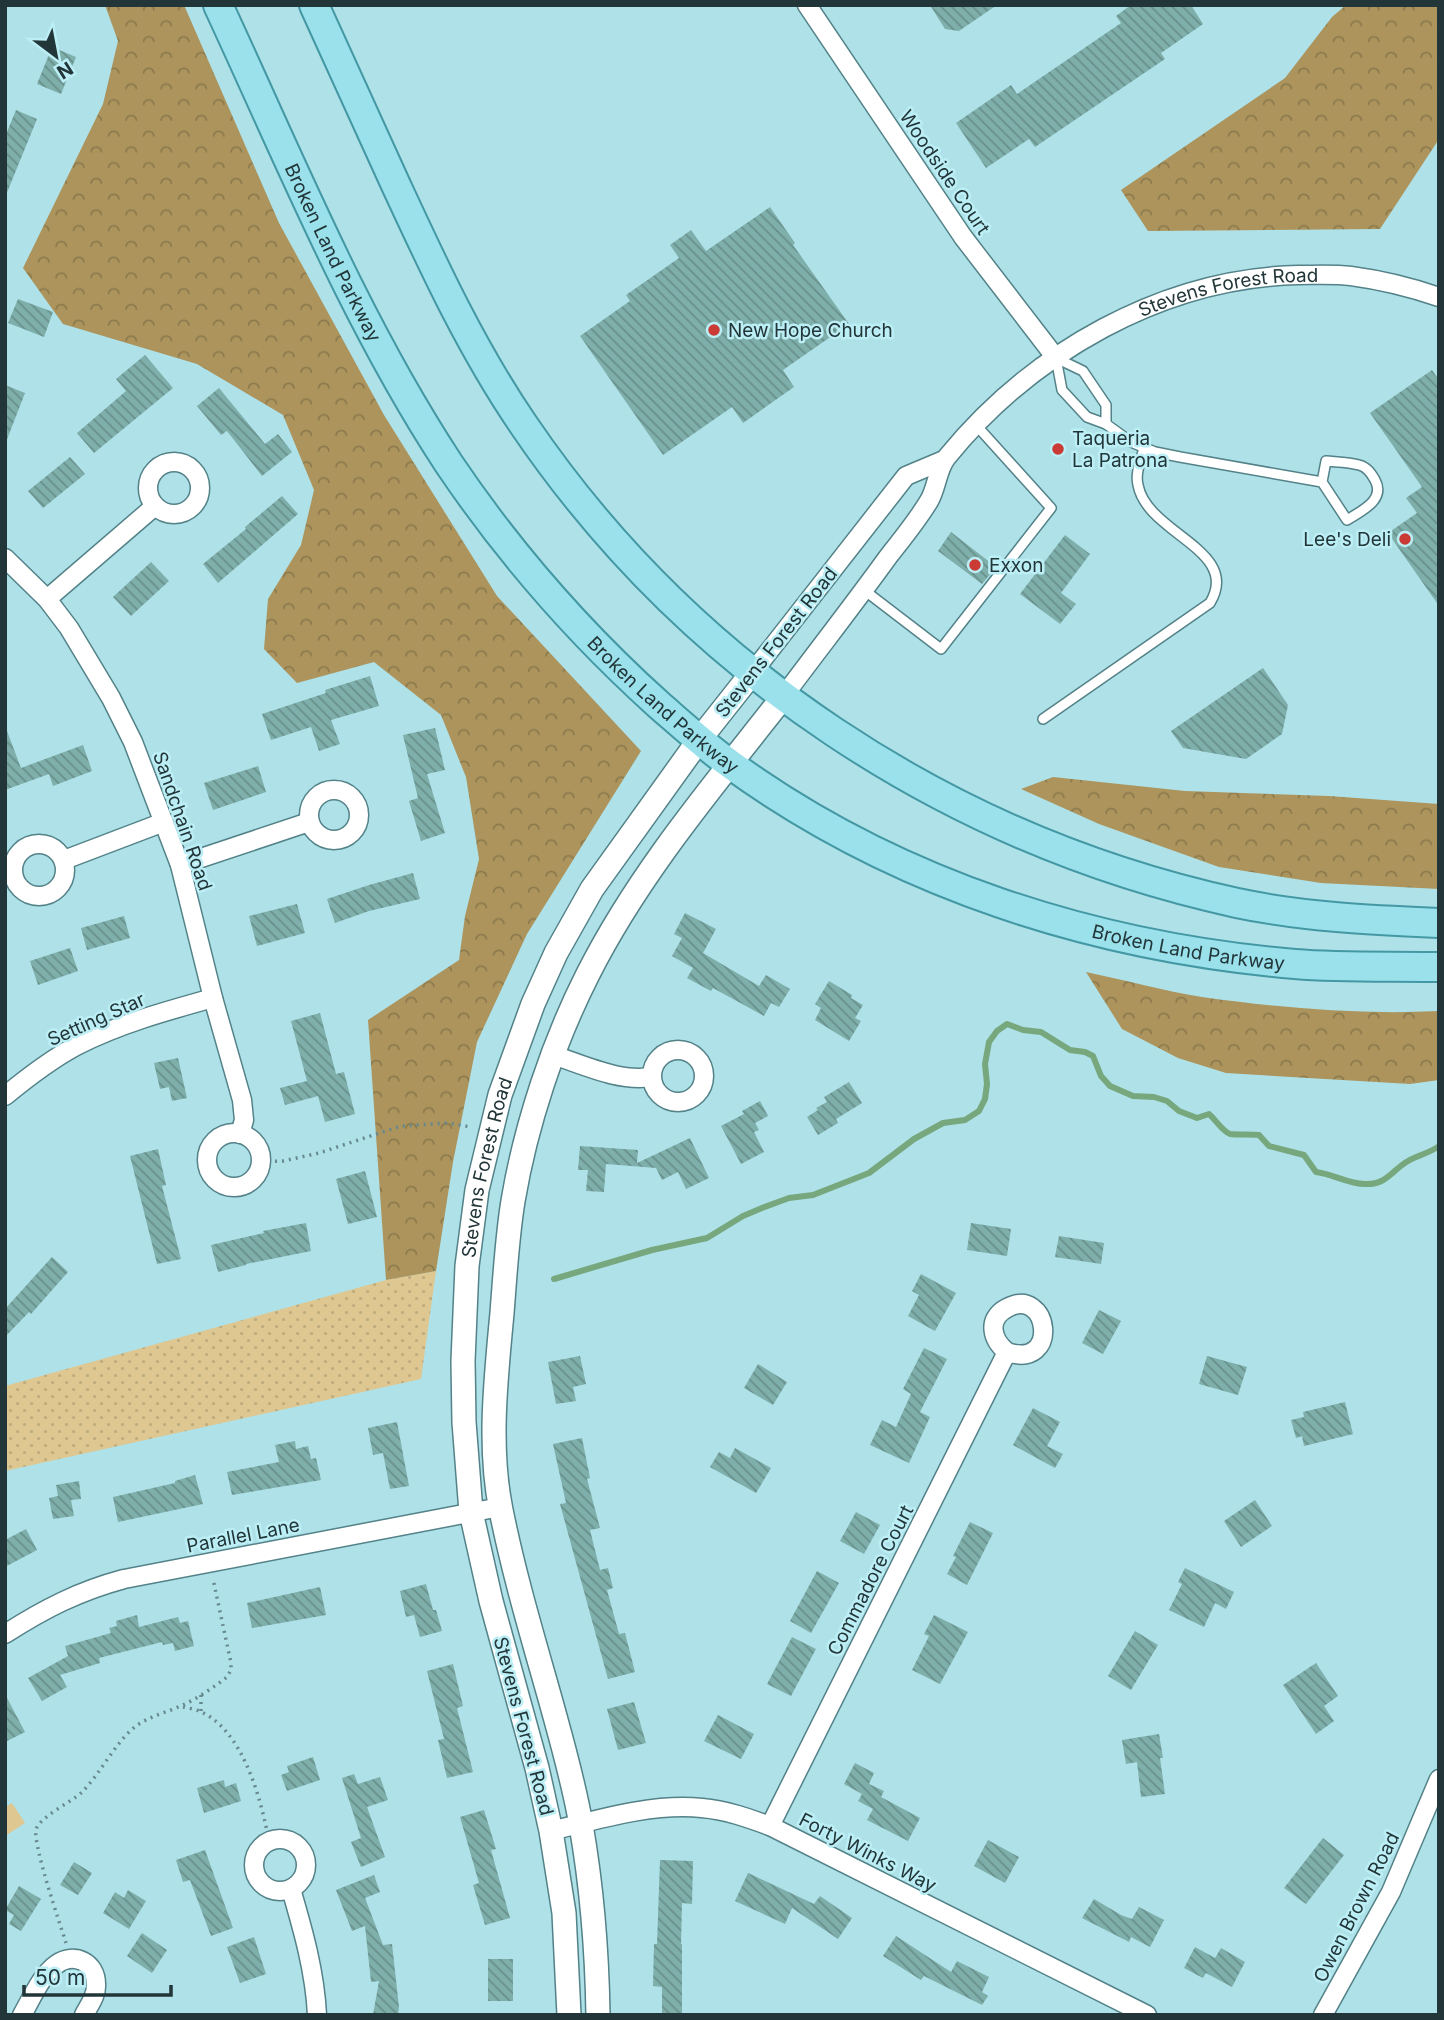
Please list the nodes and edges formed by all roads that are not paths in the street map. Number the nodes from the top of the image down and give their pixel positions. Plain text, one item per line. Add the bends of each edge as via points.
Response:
1 (218, 5) edge
2 (314, 5) edge
3 (807, 5) edge
4 (1439, 297) edge
5 (1056, 358) junction
6 (1107, 424) junction
7 (976, 425) junction
8 (1144, 448) junction
9 (944, 460) junction
10 (1322, 482) junction
11 (155, 506) dead end
12 (5, 558) edge
13 (864, 590) junction
14 (47, 599) junction
15 (752, 673) junction
16 (783, 696) junction
17 (1043, 719) dead end
18 (699, 740) junction
19 (731, 764) junction
20 (164, 822) junction
21 (309, 822) dead end
22 (64, 860) dead end
23 (180, 864) junction
24 (1439, 923) edge
25 (1439, 967) edge
26 (213, 998) junction
27 (554, 1055) junction
28 (651, 1077) dead end
29 (5, 1096) edge
30 (240, 1133) junction
31 (1007, 1352) dead end
32 (500, 1507) junction
33 (471, 1513) junction
34 (5, 1634) edge
35 (1439, 1779) edge
36 (581, 1823) junction
37 (770, 1826) junction
38 (551, 1831) junction
39 (291, 1889) junction
40 (22, 2015) edge
41 (84, 2015) edge
42 (317, 2015) edge
43 (569, 2015) edge
44 (598, 2015) edge
45 (1147, 2015) edge
46 (1323, 2015) edge

1 - 18 main road, Broken Land Parkway via 361,313 449,463 523,565 571,619
2 - 15 main road via 438,277 521,422 585,508 635,565
3 - 5 street, Woodside Court via 963,237
4 - 5 street, Stevens Forest Road via 1349,276 1251,279 1161,301
5 - 6 lane via 1083,371 1106,405
5 - 6 lane via 1062,390 1087,417
5 - 7 street, Stevens Forest Road
6 - 8 lane
7 - 9 street, Stevens Forest Road
7 - 13 lane via 1051,508 941,649
8 - 10 lane
8 - 17 lane via 1137,476 1144,501 1161,522 1213,564 1215,594 1210,603
9 - 13 street, Stevens Forest Road via 930,499
9 - 15 street, Stevens Forest Road via 906,476
10 - 10 lane via 1347,520 1377,495 1374,477 1361,465 1326,461
11 - 14 street
12 - 14 street, Sandchain Road
13 - 16 street, Stevens Forest Road
14 - 20 street, Sandchain Road via 111,698
15 - 16 main road
15 - 18 street, Stevens Forest Road
16 - 19 street, Stevens Forest Road
16 - 24 main road via 984,819 1101,866 1241,904 1305,914
18 - 19 main road, Broken Land Parkway
18 - 33 street, Stevens Forest Road via 592,889 556,953 518,1042 490,1132 467,1266 464,1398
19 - 25 main road, Broken Land Parkway via 805,814 867,847 1012,908 1073,926 1142,942 1299,965
19 - 27 street, Stevens Forest Road via 624,910 588,973
20 - 22 street
20 - 23 street, Sandchain Road
21 - 23 street
23 - 26 street, Sandchain Road
26 - 29 street, Setting Star via 143,1018 76,1046
26 - 30 street, Sandchain Road via 242,1100
27 - 28 street via 622,1077
27 - 32 street, Stevens Forest Road via 535,1107 513,1201 497,1368
30 - 30 street via 228,1133 208,1151 210,1173 229,1186 251,1181 261,1162 255,1143
31 - 37 street, Commadore Court
32 - 33 street, Parallel Lane
32 - 36 street, Stevens Forest Road
33 - 34 street, Parallel Lane via 124,1579 40,1612
33 - 38 street, Stevens Forest Road
35 - 46 street, Owen Brown Road via 1391,1892
36 - 37 street, Forty Winks Way via 671,1807 733,1813
36 - 38 street, Forty Winks Way
36 - 44 street, Stevens Forest Road via 594,1913
37 - 45 street, Forty Winks Way
38 - 43 street, Stevens Forest Road via 564,1913
39 - 39 street via 304,1874 303,1853 284,1839 269,1841 257,1851 254,1872 267,1888
39 - 42 street via 311,1964
40 - 41 street via 48,1972 71,1958 88,1964 94,1973 94,1995

